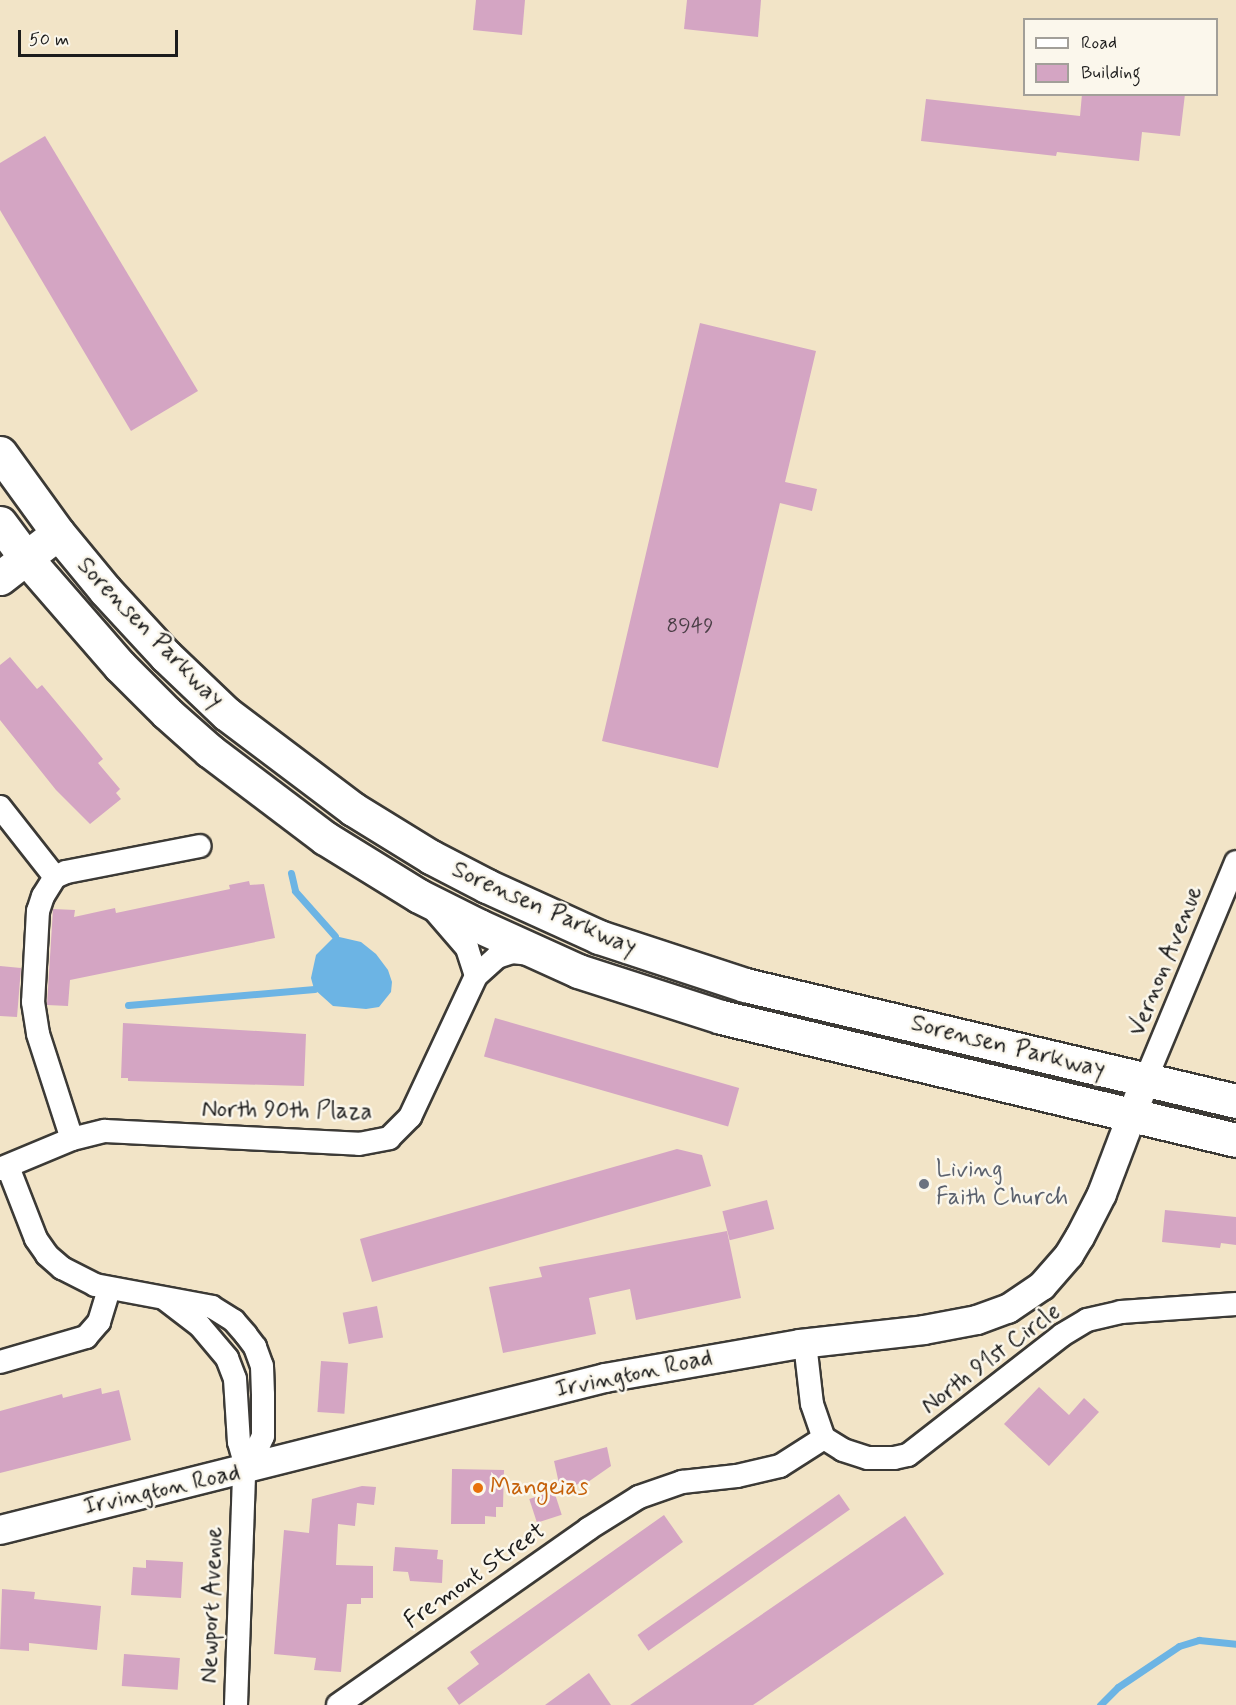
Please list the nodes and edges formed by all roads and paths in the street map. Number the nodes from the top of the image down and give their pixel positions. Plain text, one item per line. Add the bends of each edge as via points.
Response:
1 (0, 453) edge
2 (0, 523) edge
3 (58, 533) junction
4 (26, 558) junction
5 (0, 578) edge
6 (0, 807) edge
7 (200, 846) dead end
8 (1236, 862) edge
9 (56, 877) junction
10 (419, 896) junction
11 (545, 956) junction
12 (476, 976) junction
13 (1145, 1081) junction
14 (1236, 1101) edge
15 (1132, 1115) junction
16 (72, 1139) junction
17 (1236, 1140) edge
18 (4, 1168) edge
19 (109, 1289) junction
20 (1236, 1304) edge
21 (805, 1344) junction
22 (0, 1362) edge
23 (824, 1438) junction
24 (245, 1470) junction
25 (0, 1530) edge
26 (236, 1705) edge
27 (338, 1705) edge

1 - 3 main road, Sorensen Parkway
2 - 4 main road, Sorensen Parkway
3 - 4 main road
3 - 13 main road, Sorensen Parkway via 143,632 236,721 371,821 495,891 599,937 745,985
4 - 5 main road
4 - 10 main road, Sorensen Parkway via 120,666 210,751 325,838
6 - 9 street
7 - 9 street
8 - 13 street, Vernon Avenue
9 - 16 street via 38,911 33,1002 38,1034
10 - 11 main road, Sorensen Parkway
10 - 12 street via 459,936
11 - 12 street via 512,952 497,957
11 - 15 main road, Sorensen Parkway via 627,989 721,1017
12 - 16 street, North 90th Plaza via 410,1117 389,1138 359,1144 105,1131
13 - 14 main road, Sorensen Parkway
13 - 15 street, Irvington Road
15 - 17 main road, Sorensen Parkway
15 - 21 street, Irvington Road via 1102,1194 1080,1237 1052,1276 1020,1303 968,1322
16 - 18 street, North 90th Plaza
18 - 19 street via 47,1255 78,1278
19 - 22 street via 99,1322 86,1337
19 - 24 street, Newport Avenue via 164,1298 200,1326 227,1358 235,1379 238,1442
20 - 23 street, North 91st Circle via 1121,1312 1087,1320 1062,1335 908,1455 868,1458
21 - 23 street via 812,1404
21 - 24 street, Irvington Road via 605,1378
23 - 27 street, Fremont Street via 780,1466 682,1482 639,1497
24 - 25 street, Irvington Road
24 - 26 street, Newport Avenue

